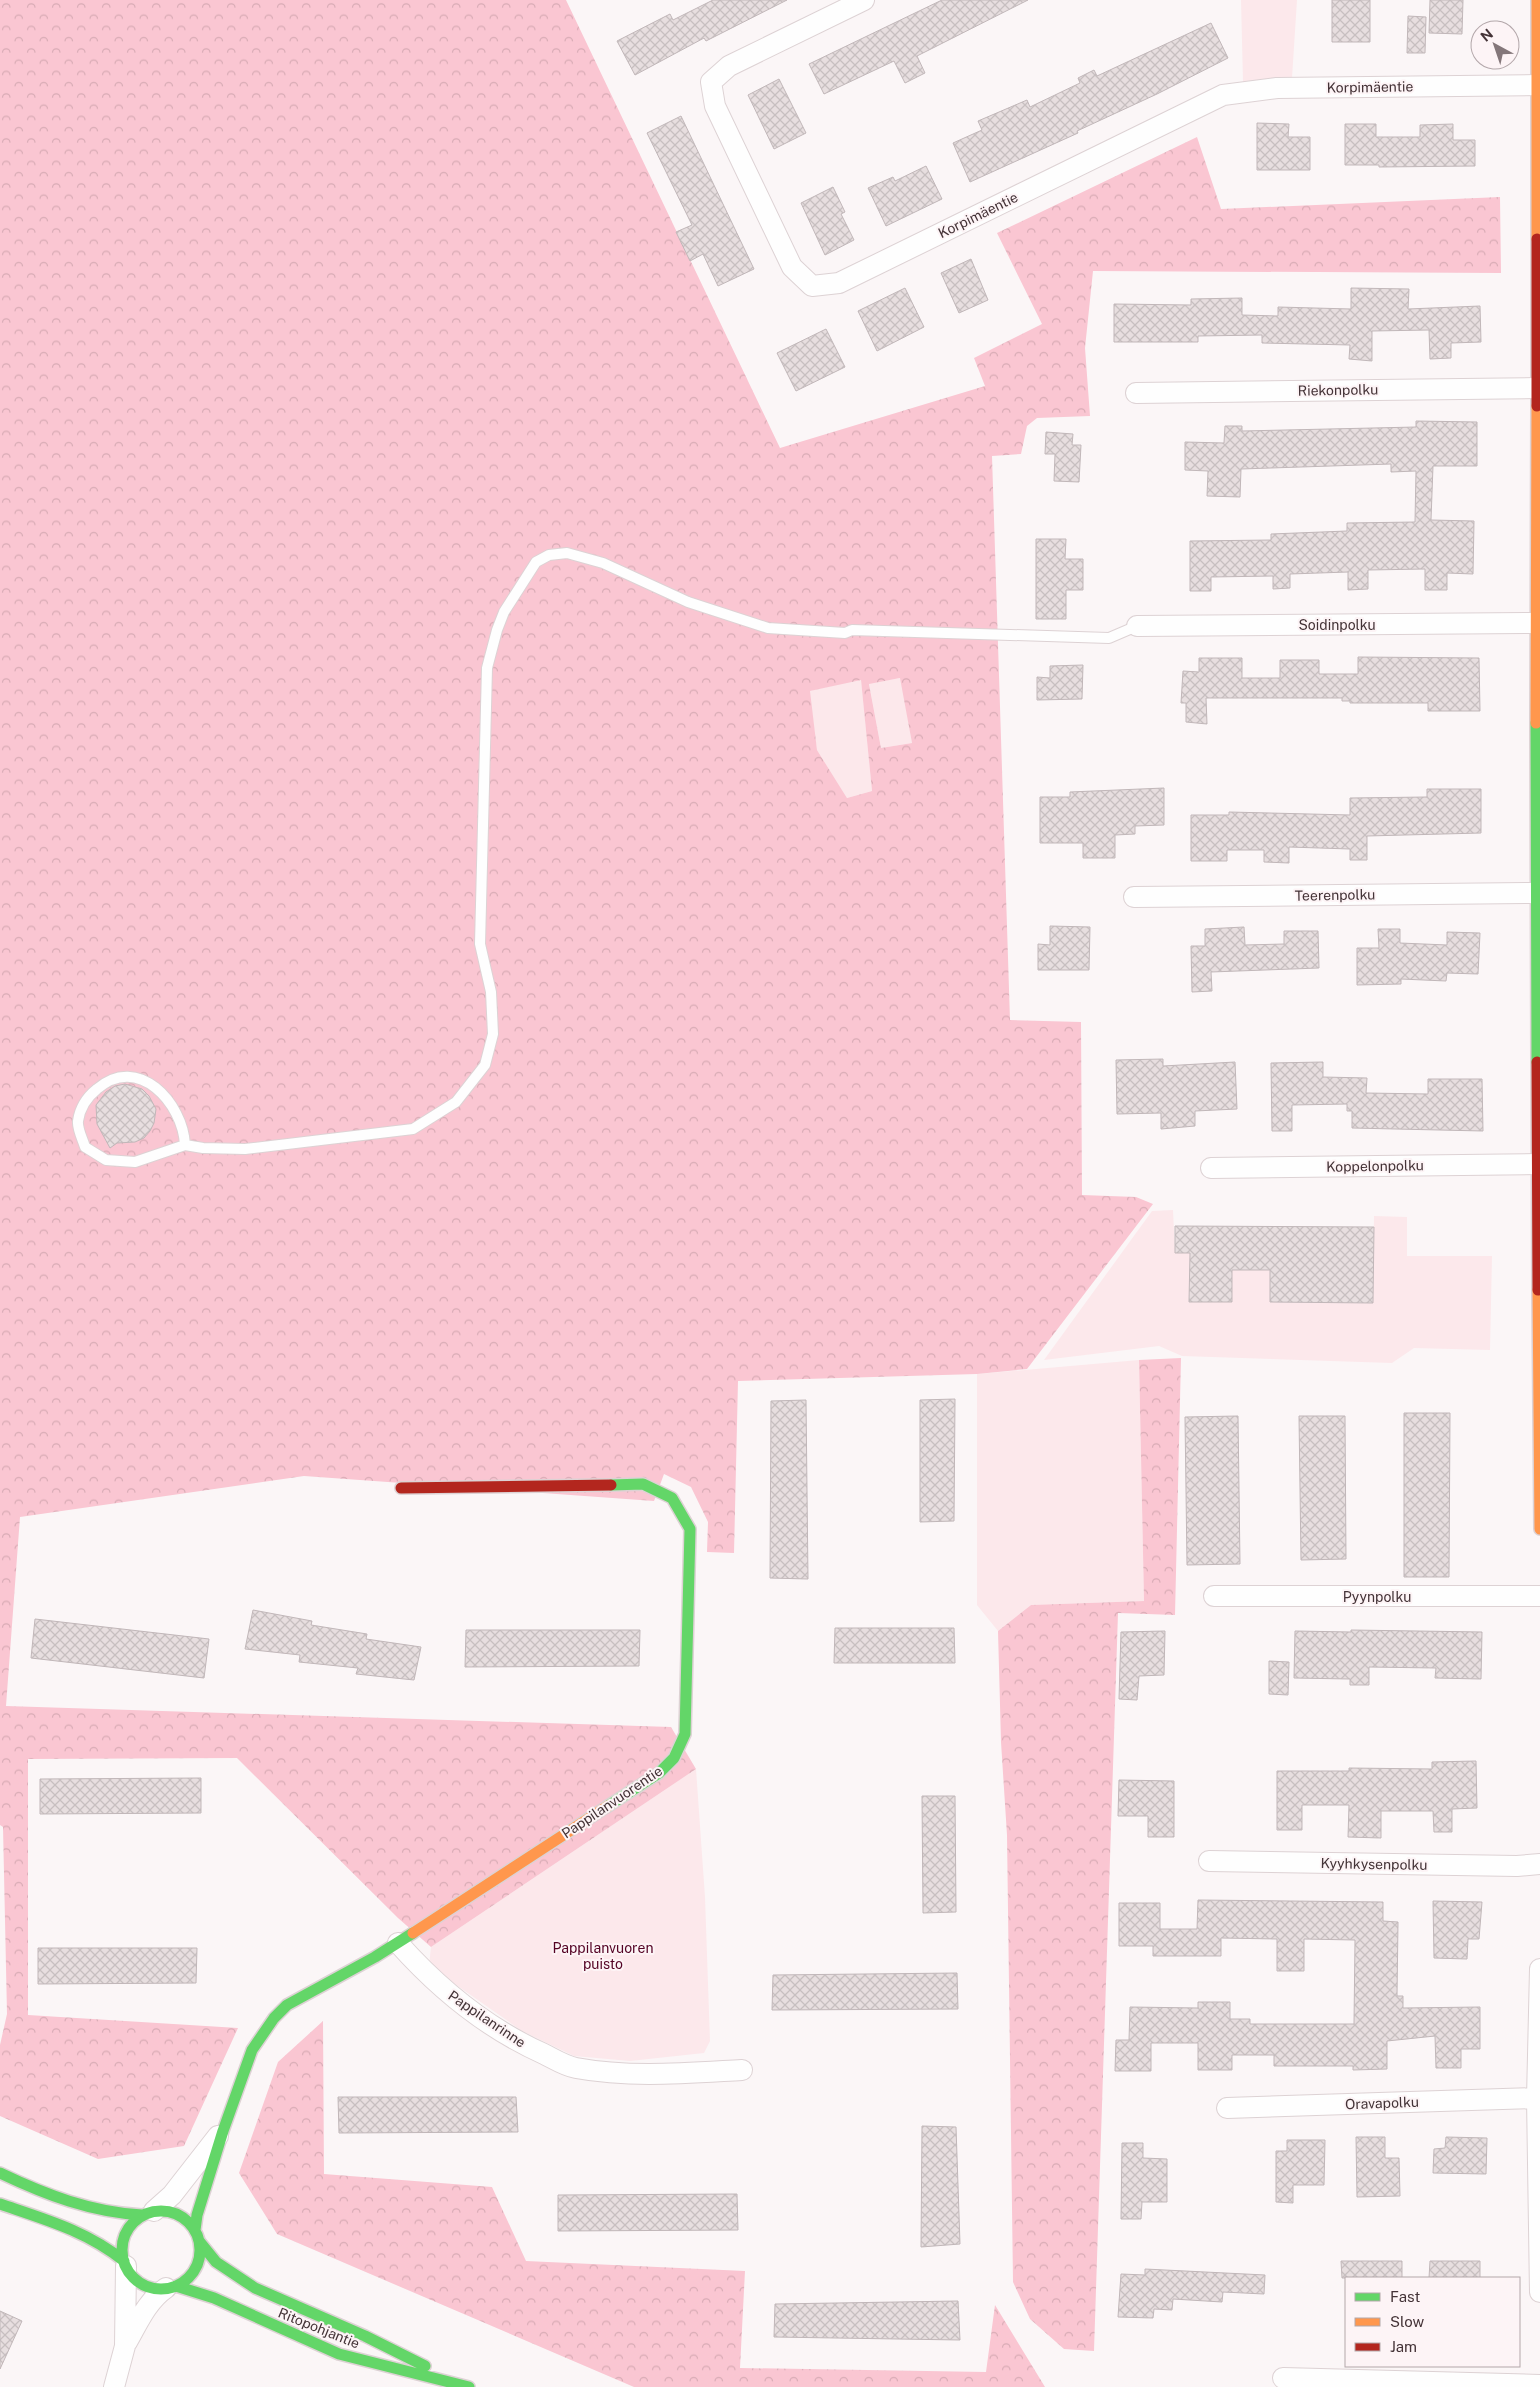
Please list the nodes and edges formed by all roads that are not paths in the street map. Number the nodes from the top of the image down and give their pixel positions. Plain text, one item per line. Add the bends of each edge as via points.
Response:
1 (864, 0) edge
2 (1537, 0) edge
3 (1539, 86) edge
4 (1538, 388) edge
5 (1136, 392) dead end
6 (1538, 623) junction
7 (1137, 626) joint
8 (1536, 893) junction
9 (1134, 897) dead end
10 (1539, 923) edge
11 (1539, 1085) edge
12 (185, 1145) junction
13 (1538, 1164) junction
14 (1211, 1168) dead end
15 (1539, 1359) edge
16 (402, 1488) dead end
17 (1540, 1529) edge
18 (1214, 1596) dead end
19 (1540, 1596) edge
20 (1209, 1861) dead end
21 (1540, 1864) edge
22 (398, 1943) junction
23 (1540, 1969) edge
24 (742, 2070) dead end
25 (1537, 2098) junction
26 (1227, 2108) dead end
27 (1539, 2126) edge
28 (223, 2131) junction
29 (0, 2173) edge
30 (0, 2204) edge
31 (148, 2213) junction
32 (195, 2230) junction
33 (199, 2241) junction
34 (125, 2263) junction
35 (171, 2287) junction
36 (1540, 2292) edge
37 (125, 2346) junction
38 (1283, 2378) dead end
39 (456, 2382) junction
40 (1540, 2385) edge
41 (114, 2387) edge
42 (469, 2387) edge

1 - 3 street, Korpimäentie via 729,66 711,82 715,106 792,267 812,286 839,283 1223,95 1277,88
2 - 3 street
3 - 4 street
4 - 5 street, Riekonpolku
4 - 6 street
6 - 7 street, Soidinpolku
6 - 8 street
7 - 12 lane via 1109,638 852,630 845,634 768,628 688,602 604,563 567,553 549,555 536,562 504,612 496,630 488,668 480,944 490,992 493,1034 485,1065 456,1102 413,1129 245,1149
8 - 9 street, Teerenpolku
8 - 10 street
10 - 11 street
11 - 13 street
12 - 12 lane via 184,1132 169,1101 152,1084 130,1076 106,1081 85,1099 78,1122 84,1147 106,1160 135,1162
13 - 14 street, Koppelonpolku
13 - 15 street
15 - 17 street
16 - 22 street, Pappilanvuorentie via 643,1484 672,1498 690,1529 687,1716 685,1734 674,1758 659,1773
18 - 19 street, Pyynpolku
20 - 21 street, Kyyhkysenpolku
22 - 24 street, Pappilanrinne via 456,2000 514,2041 574,2068 632,2074
22 - 28 street, Pappilanvuorentie via 313,1989 287,2005 274,2018 252,2050
23 - 25 street
25 - 26 street, Oravapolku
25 - 27 street
27 - 36 street
28 - 31 street, Pappilanvuorentie via 172,2195
28 - 32 street, Pappilanvuorentie
29 - 31 street via 102,2212 118,2215
30 - 34 street via 88,2234
31 - 32 street via 166,2211 180,2215
31 - 34 street via 132,2223 126,2233 122,2244
32 - 33 street
33 - 35 street via 198,2264 186,2281
33 - 39 street, Ritopohjantie via 216,2262 256,2288
34 - 35 street via 143,2285
34 - 37 street
35 - 37 street via 157,2294 147,2306
35 - 39 street, Ritopohjantie via 217,2298 322,2348 369,2364
37 - 41 street
38 - 40 street
39 - 42 street, Ritopohjantie

